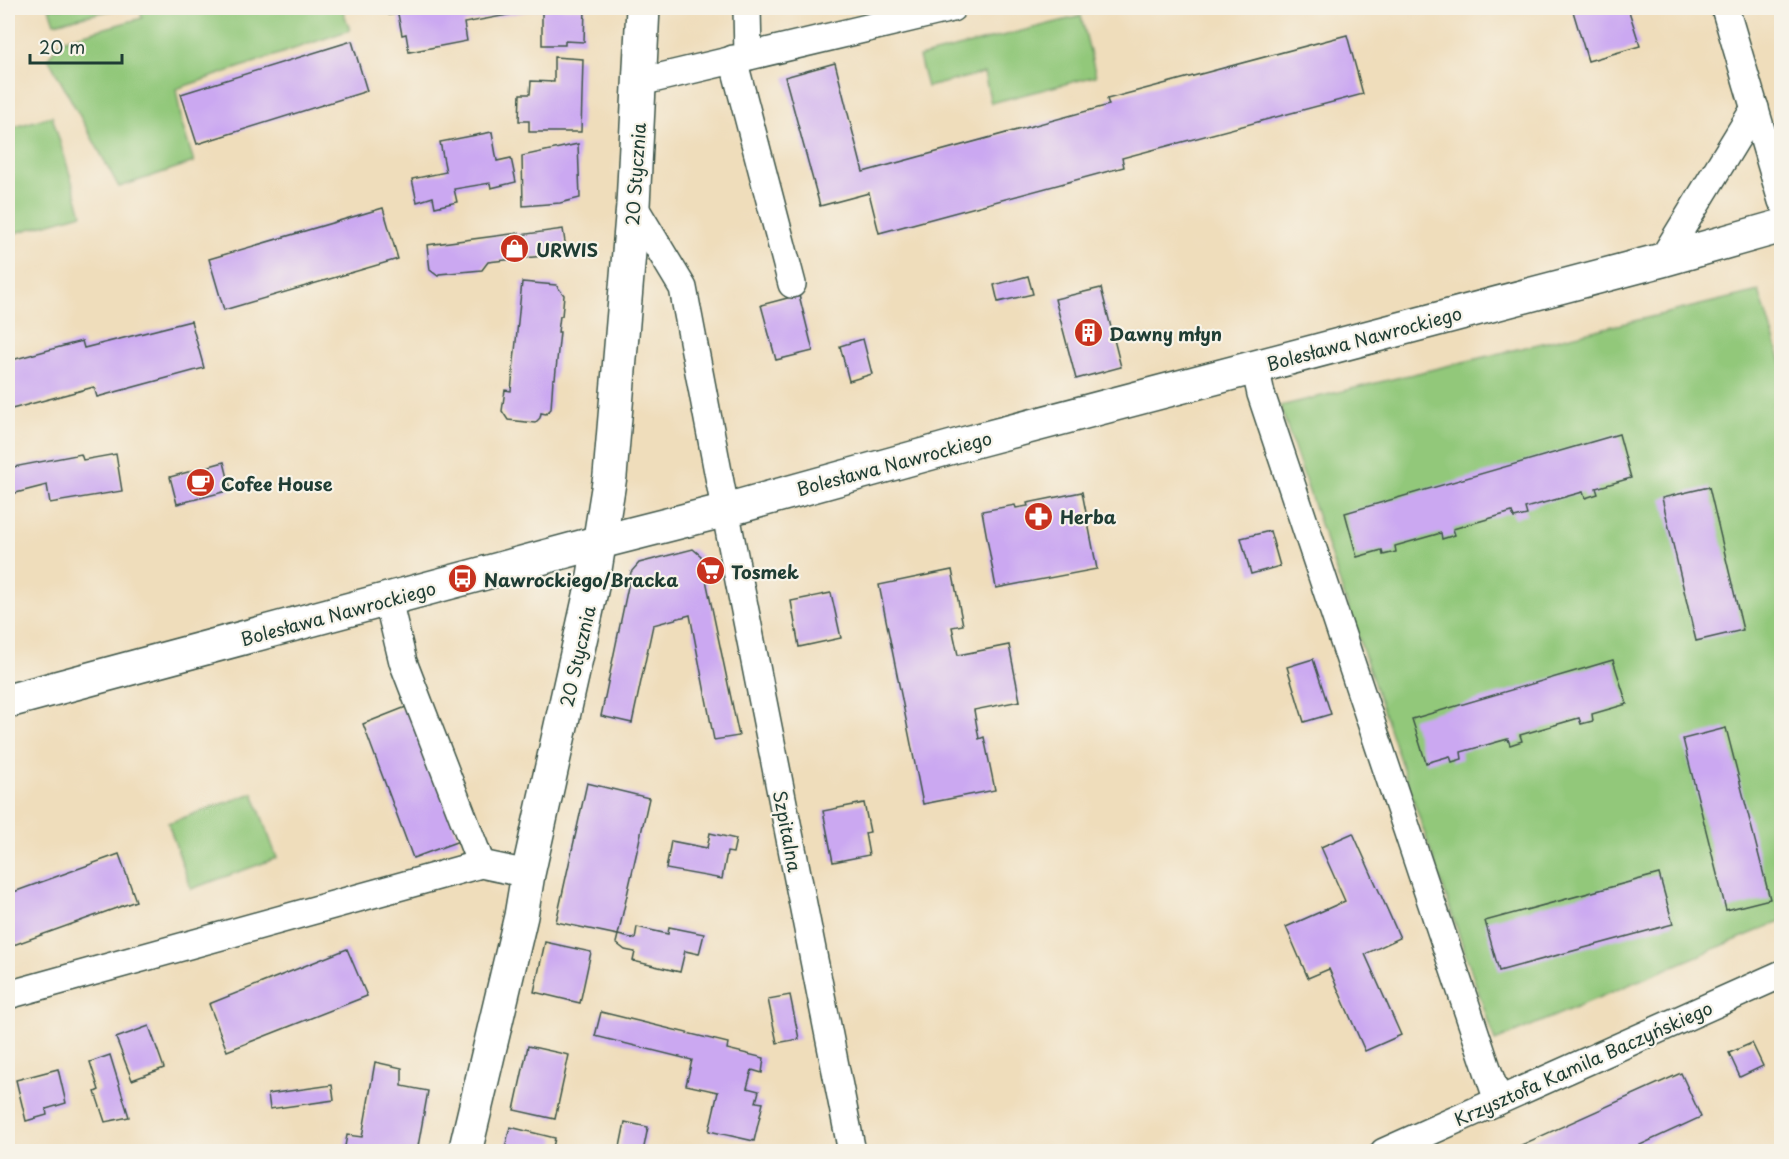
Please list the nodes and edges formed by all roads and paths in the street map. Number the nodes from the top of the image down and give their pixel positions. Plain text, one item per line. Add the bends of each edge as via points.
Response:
1 (643, 8) edge
2 (747, 8) edge
3 (952, 8) edge
4 (1725, 8) edge
5 (861, 18) edge
6 (741, 58) junction
7 (640, 82) junction
8 (1755, 108) junction
9 (1782, 201) edge
10 (633, 205) junction
11 (1782, 226) edge
12 (1662, 260) junction
13 (792, 284) dead end
14 (1255, 367) junction
15 (726, 510) junction
16 (600, 542) junction
17 (388, 600) junction
18 (8, 701) edge
19 (481, 864) junction
20 (528, 874) junction
21 (1782, 974) edge
22 (8, 995) edge
23 (1498, 1101) junction
24 (465, 1152) edge
25 (852, 1152) edge
26 (1384, 1152) edge

1 - 7 street, 20 Stycznia
2 - 6 street
3 - 5 street
4 - 8 street
5 - 6 street
6 - 7 street
6 - 13 street
7 - 10 street, 20 Stycznia
8 - 9 street
8 - 12 street
10 - 15 street, Szpitalna via 683,288
10 - 16 street, 20 Stycznia via 610,476
11 - 12 street, Bolesława Nawrockiego
12 - 14 street, Bolesława Nawrockiego
14 - 15 street, Bolesława Nawrockiego
14 - 23 street
15 - 16 street, Bolesława Nawrockiego
15 - 25 street, Szpitalna
16 - 17 street, Bolesława Nawrockiego
16 - 20 street, 20 Stycznia
17 - 18 street, Bolesława Nawrockiego
17 - 19 street via 403,662
19 - 20 street
19 - 22 street
20 - 24 street, 20 Stycznia
21 - 23 street, Krzysztofa Kamila Baczyńskiego
23 - 26 street, Krzysztofa Kamila Baczyńskiego

